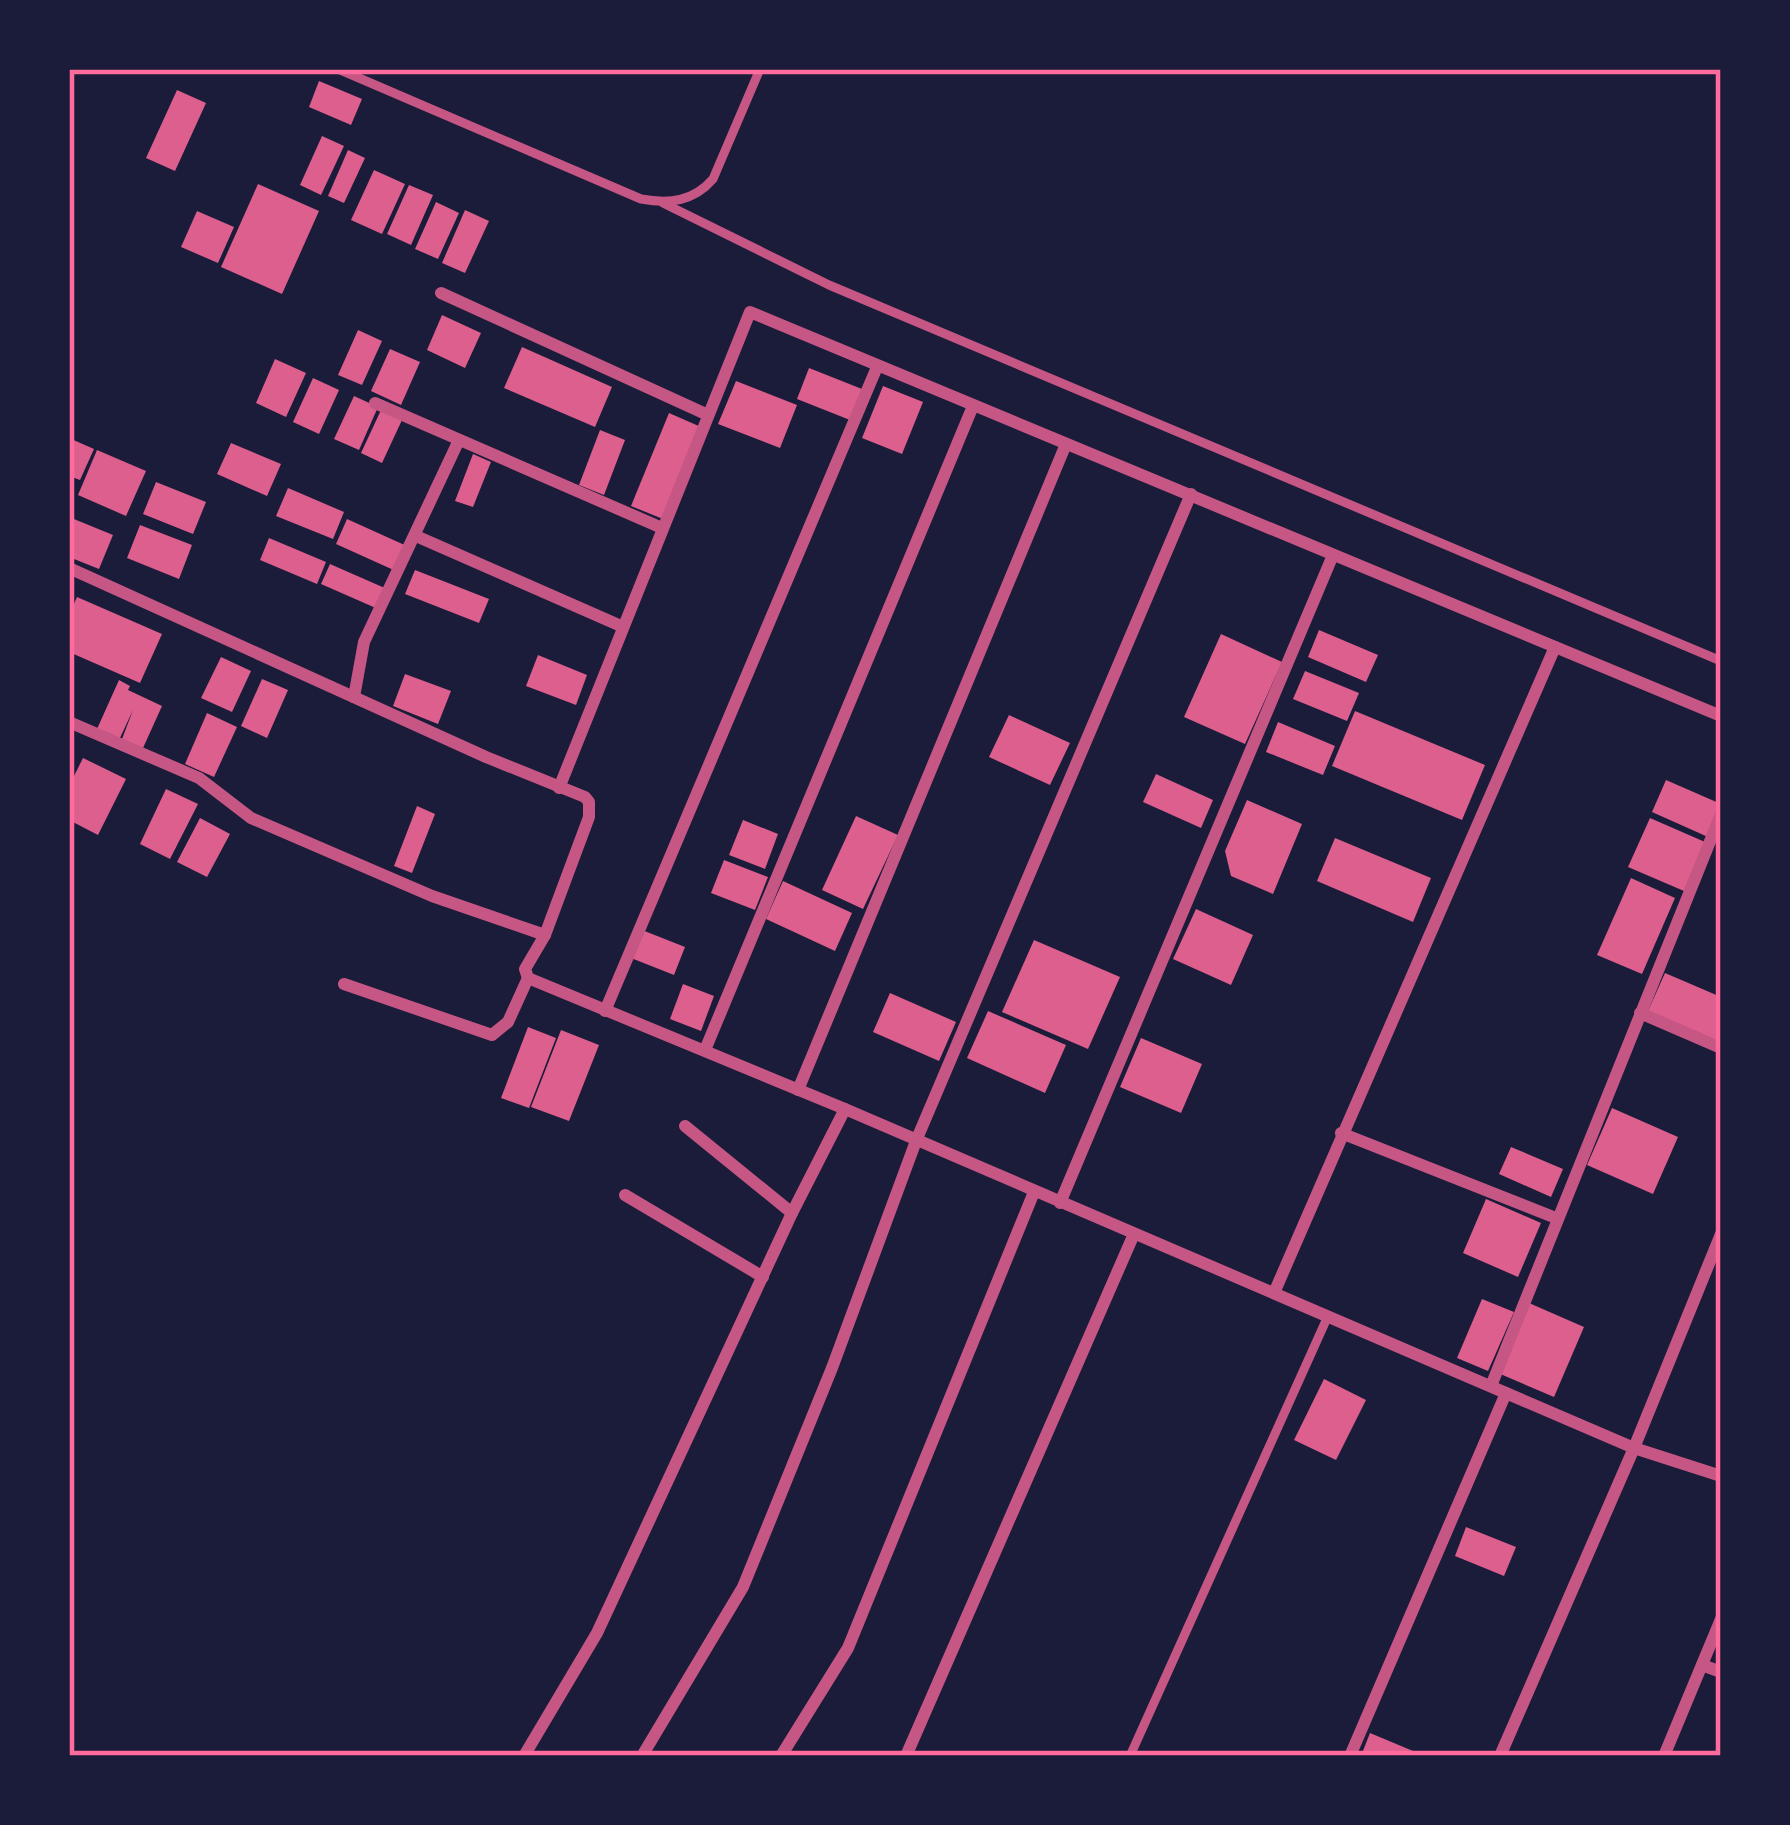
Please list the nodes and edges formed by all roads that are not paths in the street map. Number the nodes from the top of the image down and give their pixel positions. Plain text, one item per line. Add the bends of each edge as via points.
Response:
1 (338, 69) edge
2 (760, 69) edge
3 (663, 202) junction
4 (441, 293) dead end
5 (877, 367) junction
6 (375, 404) dead end
7 (973, 406) junction
8 (708, 415) junction
9 (459, 440) junction
10 (1066, 444) junction
11 (1191, 494) junction
12 (662, 528) junction
13 (416, 536) junction
14 (1333, 555) junction
15 (69, 568) edge
16 (621, 626) junction
17 (1556, 647) junction
18 (1721, 661) edge
19 (354, 697) junction
20 (1721, 716) edge
21 (69, 722) edge
22 (559, 788) junction
23 (1721, 814) edge
24 (545, 934) junction
25 (528, 978) junction
26 (344, 984) dead end
27 (605, 1011) junction
28 (1640, 1013) junction
29 (1721, 1048) edge
30 (705, 1051) junction
31 (798, 1090) junction
32 (845, 1109) junction
33 (685, 1126) dead end
34 (1341, 1133) junction
35 (916, 1141) junction
36 (1034, 1192) junction
37 (626, 1195) dead end
38 (1060, 1203) junction
39 (793, 1213) junction
40 (1556, 1218) junction
41 (1134, 1234) junction
42 (1721, 1234) edge
43 (763, 1277) junction
44 (1274, 1293) junction
45 (1328, 1316) junction
46 (1491, 1386) junction
47 (1506, 1393) junction
48 (1634, 1448) junction
49 (1721, 1476) edge
50 (1721, 1619) edge
51 (1702, 1665) junction
52 (1721, 1672) edge
53 (524, 1756) edge
54 (642, 1756) edge
55 (781, 1756) edge
56 (906, 1756) edge
57 (1130, 1756) edge
58 (1350, 1756) edge
59 (1500, 1756) edge
60 (1664, 1756) edge

1 - 3 lane
2 - 3 lane via 713,179 701,192
3 - 18 lane via 829,285
4 - 8 street
5 - 7 street
5 - 8 street via 750,312
5 - 27 street
6 - 9 street
7 - 10 street
7 - 30 street
8 - 12 street
9 - 12 street
9 - 13 street
10 - 11 street
10 - 31 street
11 - 14 street
11 - 35 street
12 - 16 street
13 - 16 street
13 - 19 street via 364,643
14 - 17 street
14 - 38 street
15 - 19 street
16 - 22 street
17 - 20 street
17 - 34 street
19 - 22 street
21 - 24 street via 200,778 242,814 431,896
22 - 24 street via 585,796 590,817
23 - 28 street
24 - 25 street via 525,969
25 - 26 street via 508,1022 492,1035
25 - 27 street
27 - 30 street
28 - 29 street
28 - 40 street
30 - 31 street
31 - 32 street
32 - 35 street
32 - 39 street
33 - 39 street
34 - 40 street
34 - 44 street
35 - 36 street
35 - 54 street via 743,1586
36 - 38 street
36 - 55 street via 848,1648
37 - 43 street
38 - 41 street
39 - 43 street
40 - 46 street
41 - 44 street
41 - 56 street
42 - 48 street
43 - 53 street via 597,1633
44 - 45 street
45 - 46 street
45 - 57 lane
46 - 47 street
47 - 48 street
47 - 58 street
48 - 49 street
48 - 59 street
50 - 51 street
51 - 52 street
51 - 60 street

